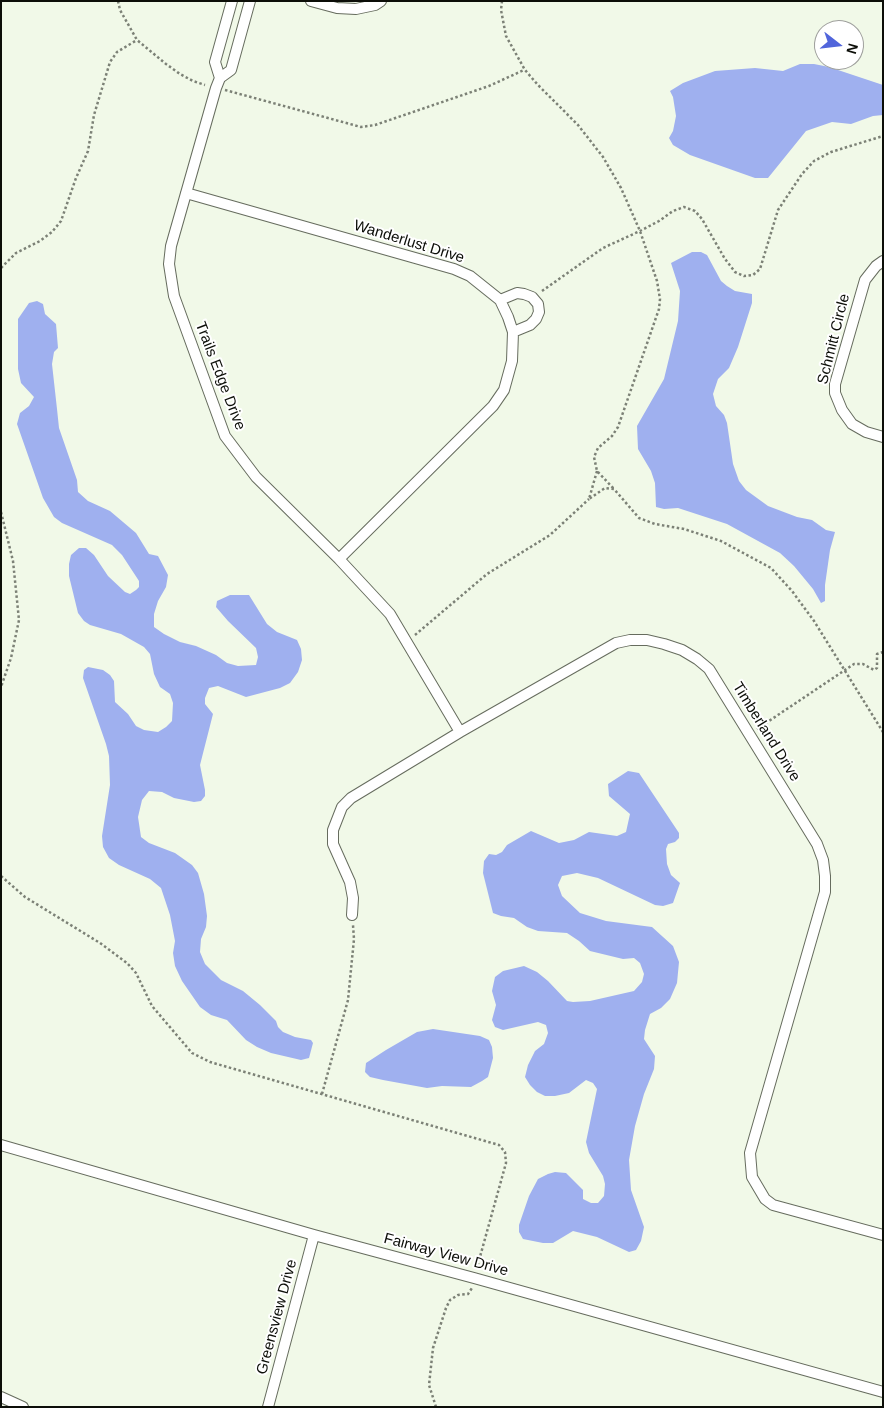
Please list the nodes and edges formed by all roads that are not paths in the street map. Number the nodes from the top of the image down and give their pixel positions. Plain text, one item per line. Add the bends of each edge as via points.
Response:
1 (232, 1) edge
2 (250, 1) edge
3 (312, 1) edge
4 (382, 1) edge
5 (218, 83) junction
6 (186, 193) junction
7 (883, 261) edge
8 (500, 300) junction
9 (513, 332) junction
10 (883, 437) edge
11 (339, 559) junction
12 (460, 732) junction
13 (352, 915) road end
14 (1, 1145) edge
15 (314, 1235) junction
16 (883, 1235) edge
17 (883, 1392) edge
18 (1, 1397) edge
19 (23, 1407) edge
20 (268, 1407) edge

1 - 5 street, Trails Edge Drive via 215,62
2 - 5 street, Trails Edge Drive via 231,70
3 - 4 street via 356,9
5 - 6 street, Trails Edge Drive
6 - 8 street, Wanderlust Drive via 454,269 470,276
6 - 11 street, Trails Edge Drive via 171,246 169,264 174,296 225,436 256,477
7 - 10 street, Schmitt Circle via 865,280 835,384 842,410 852,424
8 - 9 street, Wanderlust Drive
8 - 9 street via 524,294 538,304 536,319
9 - 11 street, Wanderlust Drive via 509,376 494,406
11 - 12 street, Trails Edge Drive via 390,614
12 - 13 street, Timberland Drive via 351,798 342,807 333,830 334,844 350,882
12 - 16 street, Timberland Drive via 616,643 648,640 664,644 697,658 709,669 818,844 825,876 824,892 750,1153 752,1177 764,1200 773,1205
14 - 15 street, Fairway View Drive
15 - 17 street, Fairway View Drive
15 - 20 street, Greensview Drive
18 - 19 street

